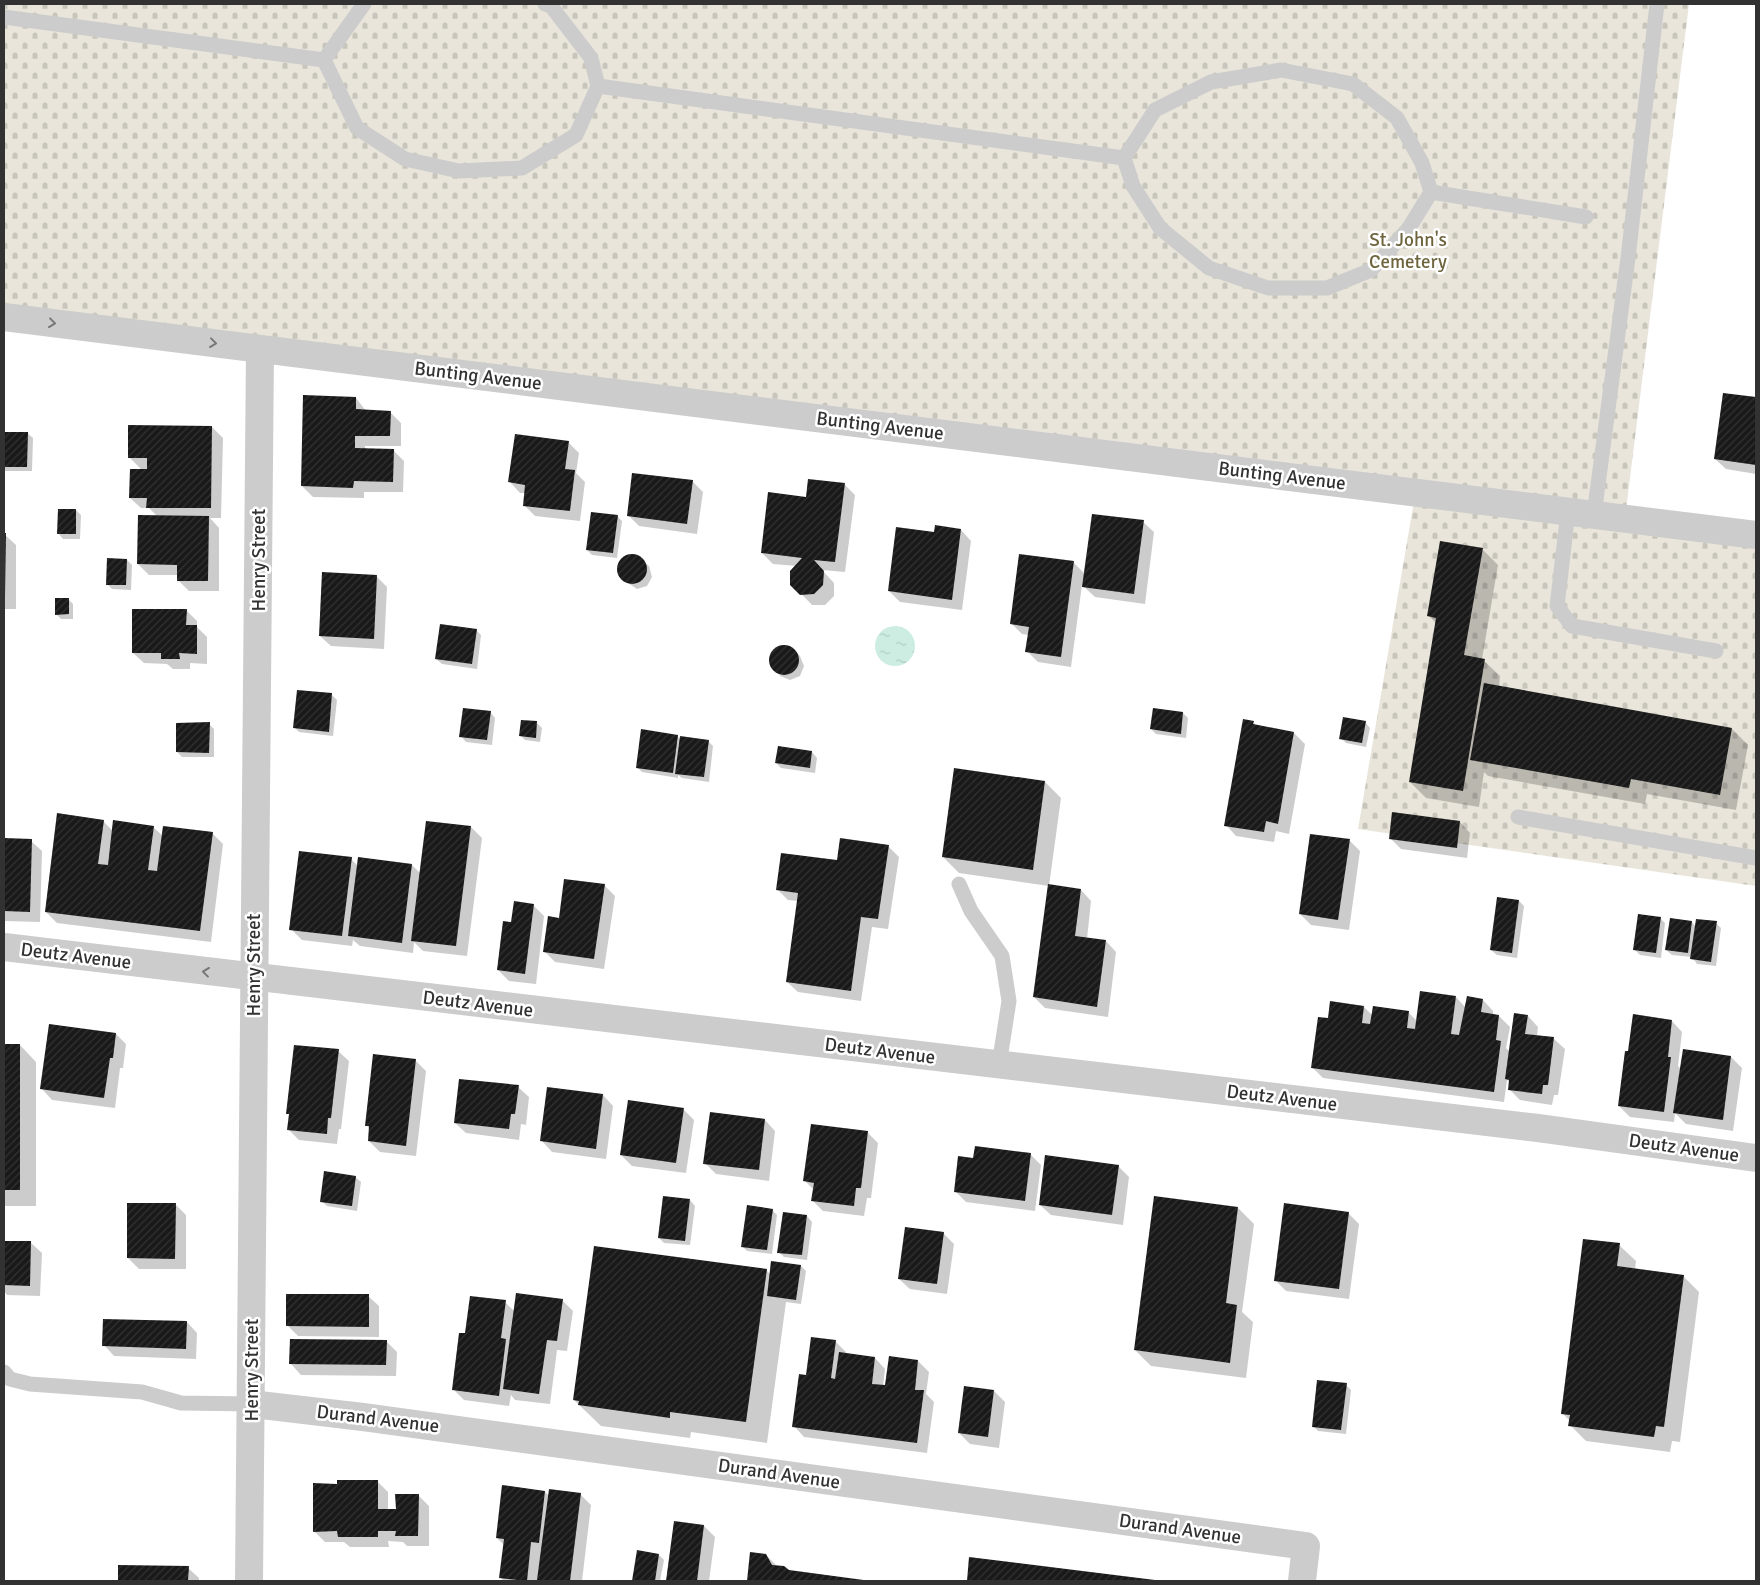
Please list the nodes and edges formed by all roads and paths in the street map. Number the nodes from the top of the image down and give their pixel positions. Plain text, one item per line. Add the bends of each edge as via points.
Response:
1 (364, 4) edge
2 (545, 4) edge
3 (1656, 4) edge
4 (4, 18) edge
5 (324, 60) junction
6 (598, 86) junction
7 (1124, 158) junction
8 (1431, 192) junction
9 (1586, 217) dead end
10 (4, 317) edge
11 (260, 349) junction
12 (1581, 513) junction
13 (1756, 535) edge
14 (1716, 651) dead end
15 (1518, 818) dead end
16 (1756, 858) edge
17 (959, 884) dead end
18 (4, 947) edge
19 (254, 978) junction
20 (999, 1065) junction
21 (1756, 1158) edge
22 (4, 1372) edge
23 (252, 1404) junction
24 (249, 1581) edge
25 (1302, 1581) edge

1 - 5 lane
2 - 6 lane via 551,6 591,58
3 - 12 lane via 1628,258
4 - 5 lane
5 - 6 lane via 356,128 405,159 459,171 522,168 576,135
6 - 7 lane
7 - 8 lane via 1155,110 1211,82 1281,70 1353,84 1398,118 1422,163
7 - 8 lane via 1134,186 1160,228 1209,268 1268,288 1328,288 1371,270 1409,228
8 - 9 lane
10 -> 11 street, Bunting Avenue
11 - 12 street, Bunting Avenue
11 - 19 street, Henry Street
12 - 13 street, Bunting Avenue
12 - 14 lane via 1557,606 1572,626
15 - 16 lane
17 - 20 lane via 971,911 1002,956 1010,1001
19 -> 18 street, Deutz Avenue
19 - 20 street, Deutz Avenue
19 - 23 street, Henry Street
20 - 21 street, Deutz Avenue via 1538,1128
22 - 23 lane via 10,1379 30,1384 142,1392 180,1403
23 - 24 street, Henry Street
23 - 25 street, Durand Avenue via 1306,1546

